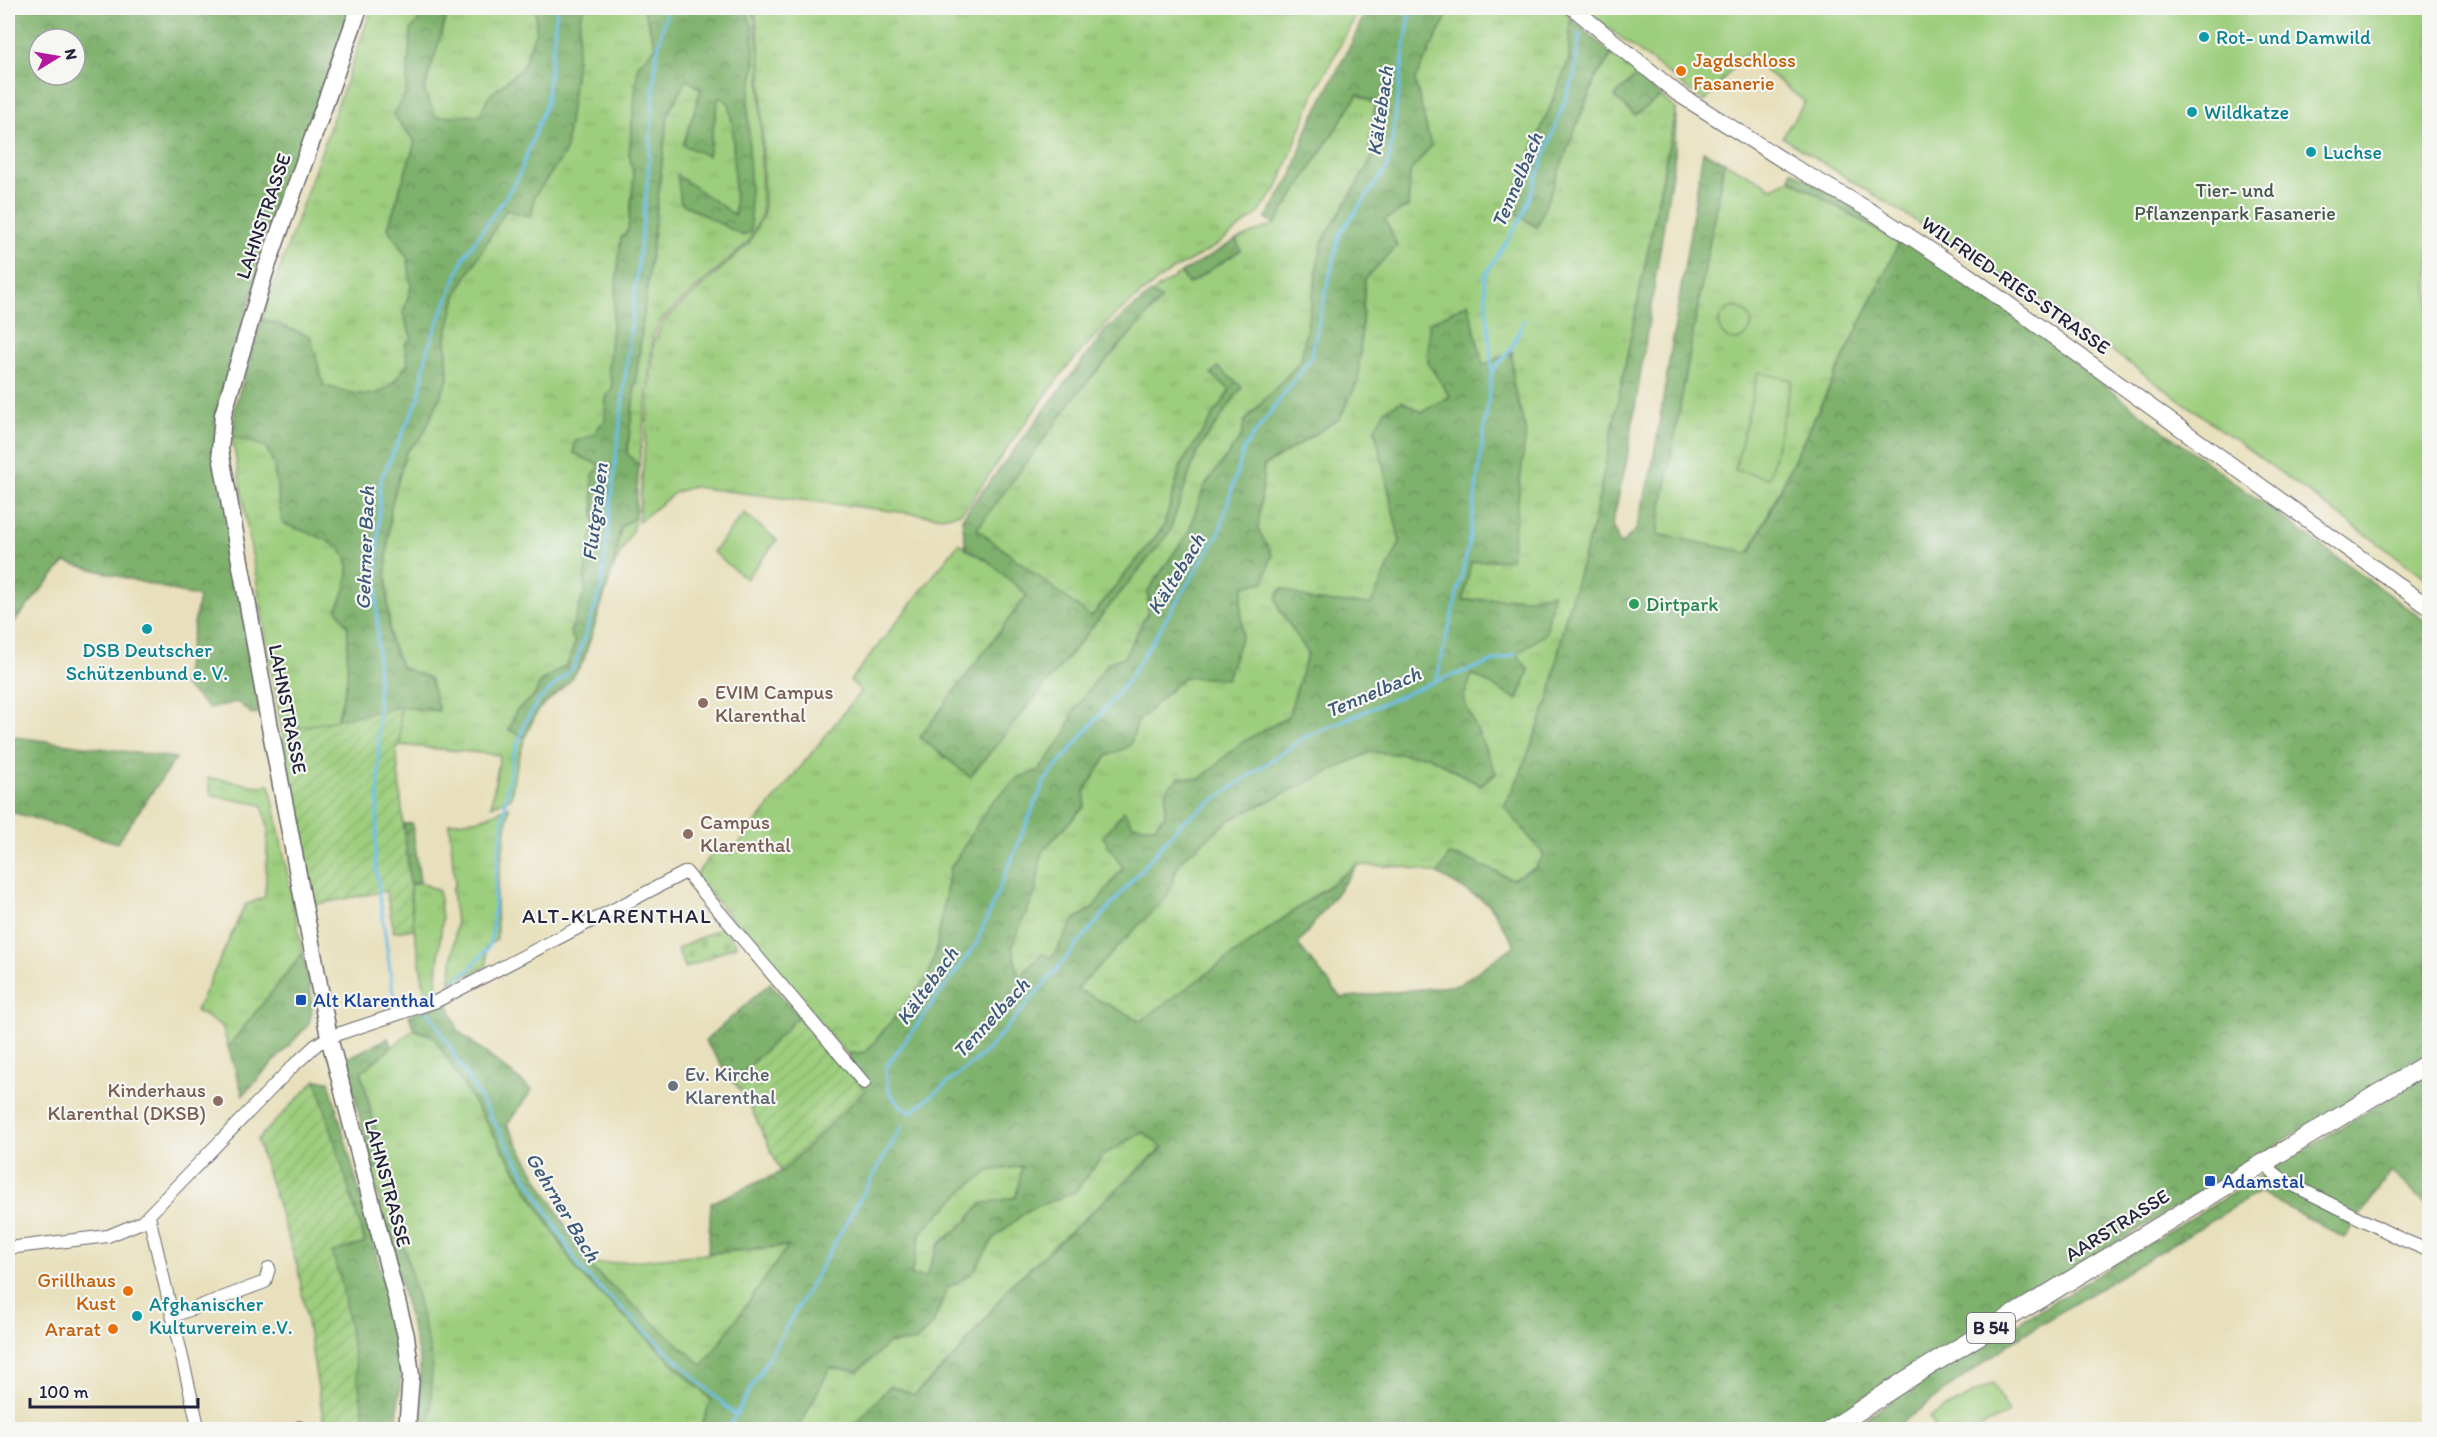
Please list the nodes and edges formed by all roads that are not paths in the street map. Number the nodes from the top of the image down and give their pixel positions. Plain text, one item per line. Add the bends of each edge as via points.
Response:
1 (359, 8) edge
2 (1573, 8) edge
3 (2430, 608) edge
4 (330, 1037) junction
5 (2430, 1062) edge
6 (864, 1083) dead end
7 (2265, 1162) junction
8 (148, 1216) junction
9 (8, 1248) edge
10 (2430, 1251) edge
11 (269, 1269) dead end
12 (173, 1316) junction
13 (199, 1430) edge
14 (407, 1430) edge
15 (1830, 1430) edge

1 - 4 main road, LAHNSTRASSE via 265,272 225,404 220,437 221,465
2 - 3 street, WILFRIED-RIES-STRASSE via 1677,93 1965,273
4 - 6 street via 436,1002 686,872
4 - 8 street via 292,1067
4 - 14 main road, LAHNSTRASSE via 406,1336 411,1376
5 - 7 main road, AARSTRASSE / B 54
7 - 10 street via 2285,1181
7 - 15 main road, AARSTRASSE / B 54 via 1897,1385
8 - 9 street via 133,1227 108,1236
8 - 12 street
11 - 12 street via 265,1282
12 - 13 street

